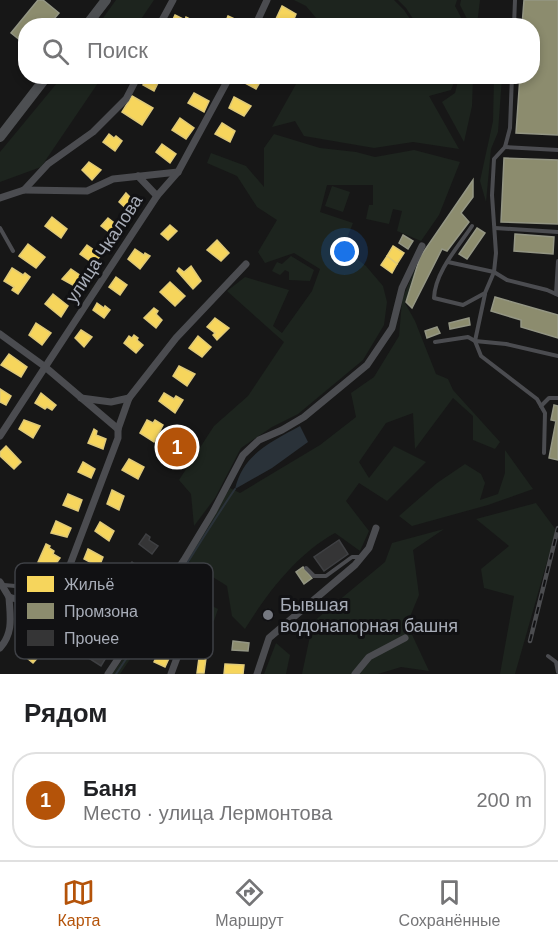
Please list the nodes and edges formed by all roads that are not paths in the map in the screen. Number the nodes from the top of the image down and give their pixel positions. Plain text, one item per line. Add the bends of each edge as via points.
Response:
1 (106, 0) edge
2 (173, 0) edge
3 (267, 0) edge
4 (515, 0) edge
5 (92, 18) edge
6 (163, 18) edge
7 (259, 18) edge
8 (514, 18) edge
9 (41, 84) edge
10 (134, 84) edge
11 (226, 84) edge
12 (512, 84) edge
13 (0, 137) edge
14 (505, 147) junction
15 (558, 150) edge
16 (178, 172) junction
17 (138, 176) junction
18 (24, 190) junction
19 (157, 196) junction
20 (0, 198) edge
21 (472, 226) dead end
22 (0, 228) edge
23 (495, 228) junction
24 (558, 232) edge
25 (422, 246) dead end
26 (12, 251) dead end
27 (558, 261) edge
28 (448, 262) junction
29 (246, 264) dead end
30 (494, 272) junction
31 (485, 293) junction
32 (557, 294) edge
33 (0, 334) edge
34 (475, 341) junction
35 (435, 342) dead end
36 (558, 356) edge
37 (44, 366) junction
38 (81, 398) junction
39 (129, 398) junction
40 (558, 398) edge
41 (541, 406) junction
42 (118, 429) junction
43 (0, 436) edge
44 (544, 453) dead end
45 (376, 528) dead end
46 (361, 558) junction
47 (71, 563) edge
48 (181, 563) edge
49 (306, 568) dead end
50 (2, 584) edge
51 (9, 597) junction
52 (15, 599) edge
53 (405, 638) dead end
54 (0, 648) edge
55 (548, 656) dead end
56 (118, 659) edge
57 (177, 659) edge
58 (558, 672) edge
59 (108, 674) edge
60 (171, 674) edge
61 (256, 674) edge
62 (355, 674) edge

1 - 5 main road
2 - 6 street
3 - 7 street
4 - 8 lane
9 - 13 main road
10 - 18 street via 126,99 93,132 48,164
11 - 16 street, улица Чкалова
12 - 14 lane
14 - 15 lane
14 - 23 lane via 495,159
16 - 17 street
16 - 19 street, улица Чкалова
17 - 18 street via 113,179 87,191
17 - 19 street
18 - 20 street
19 - 37 street, улица Чкалова
21 - 28 lane
22 - 26 lane
23 - 24 lane
23 - 30 lane
25 - 48 street via 402,288 392,327 367,365 304,417 259,440 243,454
27 - 32 lane
28 - 30 lane
28 - 31 lane via 434,298 464,305
29 - 39 street via 176,338
30 - 31 lane
30 - 32 lane via 507,280
31 - 34 lane
33 - 37 street
34 - 35 lane via 468,337
34 - 36 lane
34 - 41 lane via 481,356
37 - 38 street
37 - 43 street, улица Чкалова
38 - 39 street via 111,402
38 - 42 street
39 - 42 street
40 - 41 lane via 549,398
41 - 44 lane via 545,413
42 - 47 street
45 - 46 street
46 - 49 lane via 351,557 326,576 314,576
46 - 61 street via 269,638
50 - 51 street
51 - 52 street
51 - 54 street via 11,627
53 - 62 street via 369,657
55 - 58 lane via 556,662
56 - 59 street
57 - 60 street

